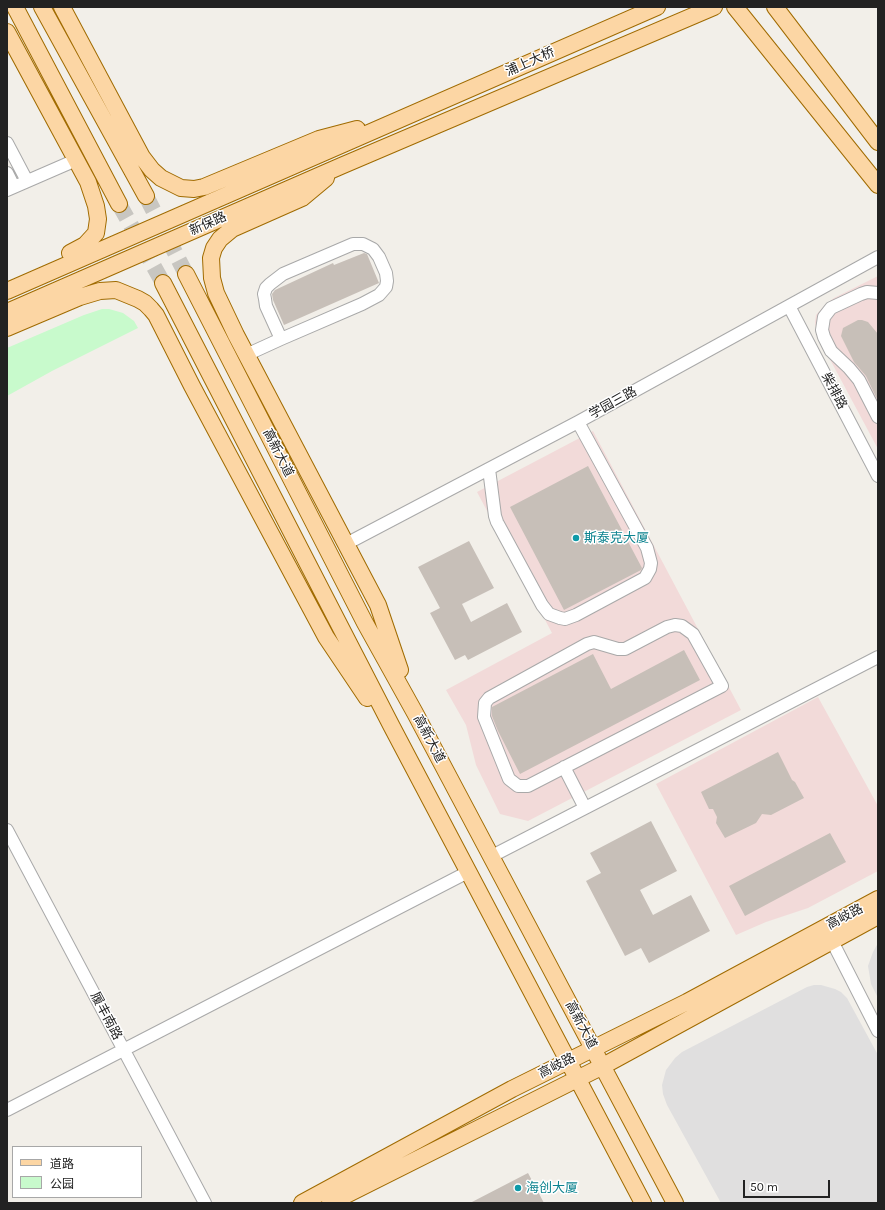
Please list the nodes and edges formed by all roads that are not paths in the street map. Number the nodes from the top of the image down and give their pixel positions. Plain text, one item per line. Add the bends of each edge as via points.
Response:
1 (15, 7) edge
2 (42, 7) edge
3 (62, 7) edge
4 (657, 7) edge
5 (714, 7) edge
6 (735, 7) edge
7 (775, 7) edge
8 (7, 32) edge
9 (403, 117) junction
10 (878, 142) edge
11 (7, 143) edge
12 (76, 160) junction
13 (340, 166) junction
14 (7, 173) edge
15 (27, 181) junction
16 (878, 185) edge
17 (10, 189) edge
18 (146, 196) tunnel mouth
19 (119, 204) tunnel mouth
20 (878, 257) edge
21 (186, 274) tunnel mouth
22 (163, 283) tunnel mouth
23 (7, 290) edge
24 (878, 293) edge
25 (789, 306) junction
26 (7, 312) edge
27 (7, 328) edge
28 (281, 339) junction
29 (246, 355) junction
30 (878, 417) edge
31 (578, 422) junction
32 (873, 454) edge
33 (488, 470) junction
34 (878, 476) edge
35 (346, 544) junction
36 (878, 657) edge
37 (416, 713) junction
38 (392, 727) junction
39 (564, 768) junction
40 (585, 808) junction
41 (7, 830) edge
42 (492, 856) junction
43 (468, 872) junction
44 (878, 899) edge
45 (878, 916) edge
46 (832, 942) junction
47 (878, 1031) edge
48 (593, 1047) junction
49 (124, 1050) junction
50 (568, 1060) junction
51 (603, 1066) junction
52 (577, 1078) junction
53 (7, 1110) edge
54 (204, 1203) edge
55 (302, 1203) edge
56 (330, 1203) edge
57 (643, 1203) edge
58 (675, 1203) edge

1 - 19 main road
2 - 18 main road
3 - 9 main road via 142,157 161,178 181,188 204,187 319,139
4 - 9 main road, 浦上大桥
5 - 13 main road, 新保路
6 - 16 main road
7 - 10 main road
8 - 12 main road
9 - 23 main road, 新保路
11 - 15 street
12 - 15 street
12 - 23 main road via 88,182 96,206 96,233 85,245
13 - 26 main road, 新保路
13 - 29 main road via 302,198 232,229 214,248 210,268 216,293
14 - 17 street
15 - 17 street
20 - 25 street, 学园三路
21 - 37 main road, 高新大道 via 365,623
22 - 38 main road, 高新大道
24 - 30 street via 867,292 832,308 824,317 822,330 831,350 859,380
25 - 31 street, 学园三路
25 - 32 street, 柴排路
27 - 38 main road via 100,291 120,292 138,299 151,309 326,637 368,699
28 - 28 street via 362,304 383,291 387,281 386,273 373,249 368,245 353,244 283,274 270,284 264,294 266,306
28 - 29 street
29 - 35 main road
31 - 33 street, 学园三路
31 - 33 street via 648,548 651,563 645,578 576,615 560,618 549,614 542,605 497,522
32 - 34 street, 柴排路
33 - 35 street, 学园三路
35 - 37 main road via 378,605
36 - 40 street
37 - 42 main road, 高新大道
38 - 43 main road, 高新大道
39 - 39 street via 722,686 693,634 682,626 675,625 625,648 618,649 594,642 488,698 484,703 484,717 509,779 518,786 528,786
39 - 40 street
40 - 42 street
41 - 49 street, 履丰南路
42 - 48 main road, 高新大道
43 - 49 street
43 - 50 main road, 高新大道
44 - 48 main road, 高岐路 via 681,1005
45 - 46 main road, 高岐路
46 - 47 street
46 - 51 main road, 高岐路
48 - 50 main road, 高岐路
48 - 51 main road, 高新大道
49 - 53 street
49 - 54 street, 履丰南路
50 - 52 main road, 高新大道
50 - 55 main road, 高岐路
51 - 52 main road, 高岐路
51 - 58 main road, 高新大道
52 - 56 main road, 高岐路
52 - 57 main road, 高新大道

